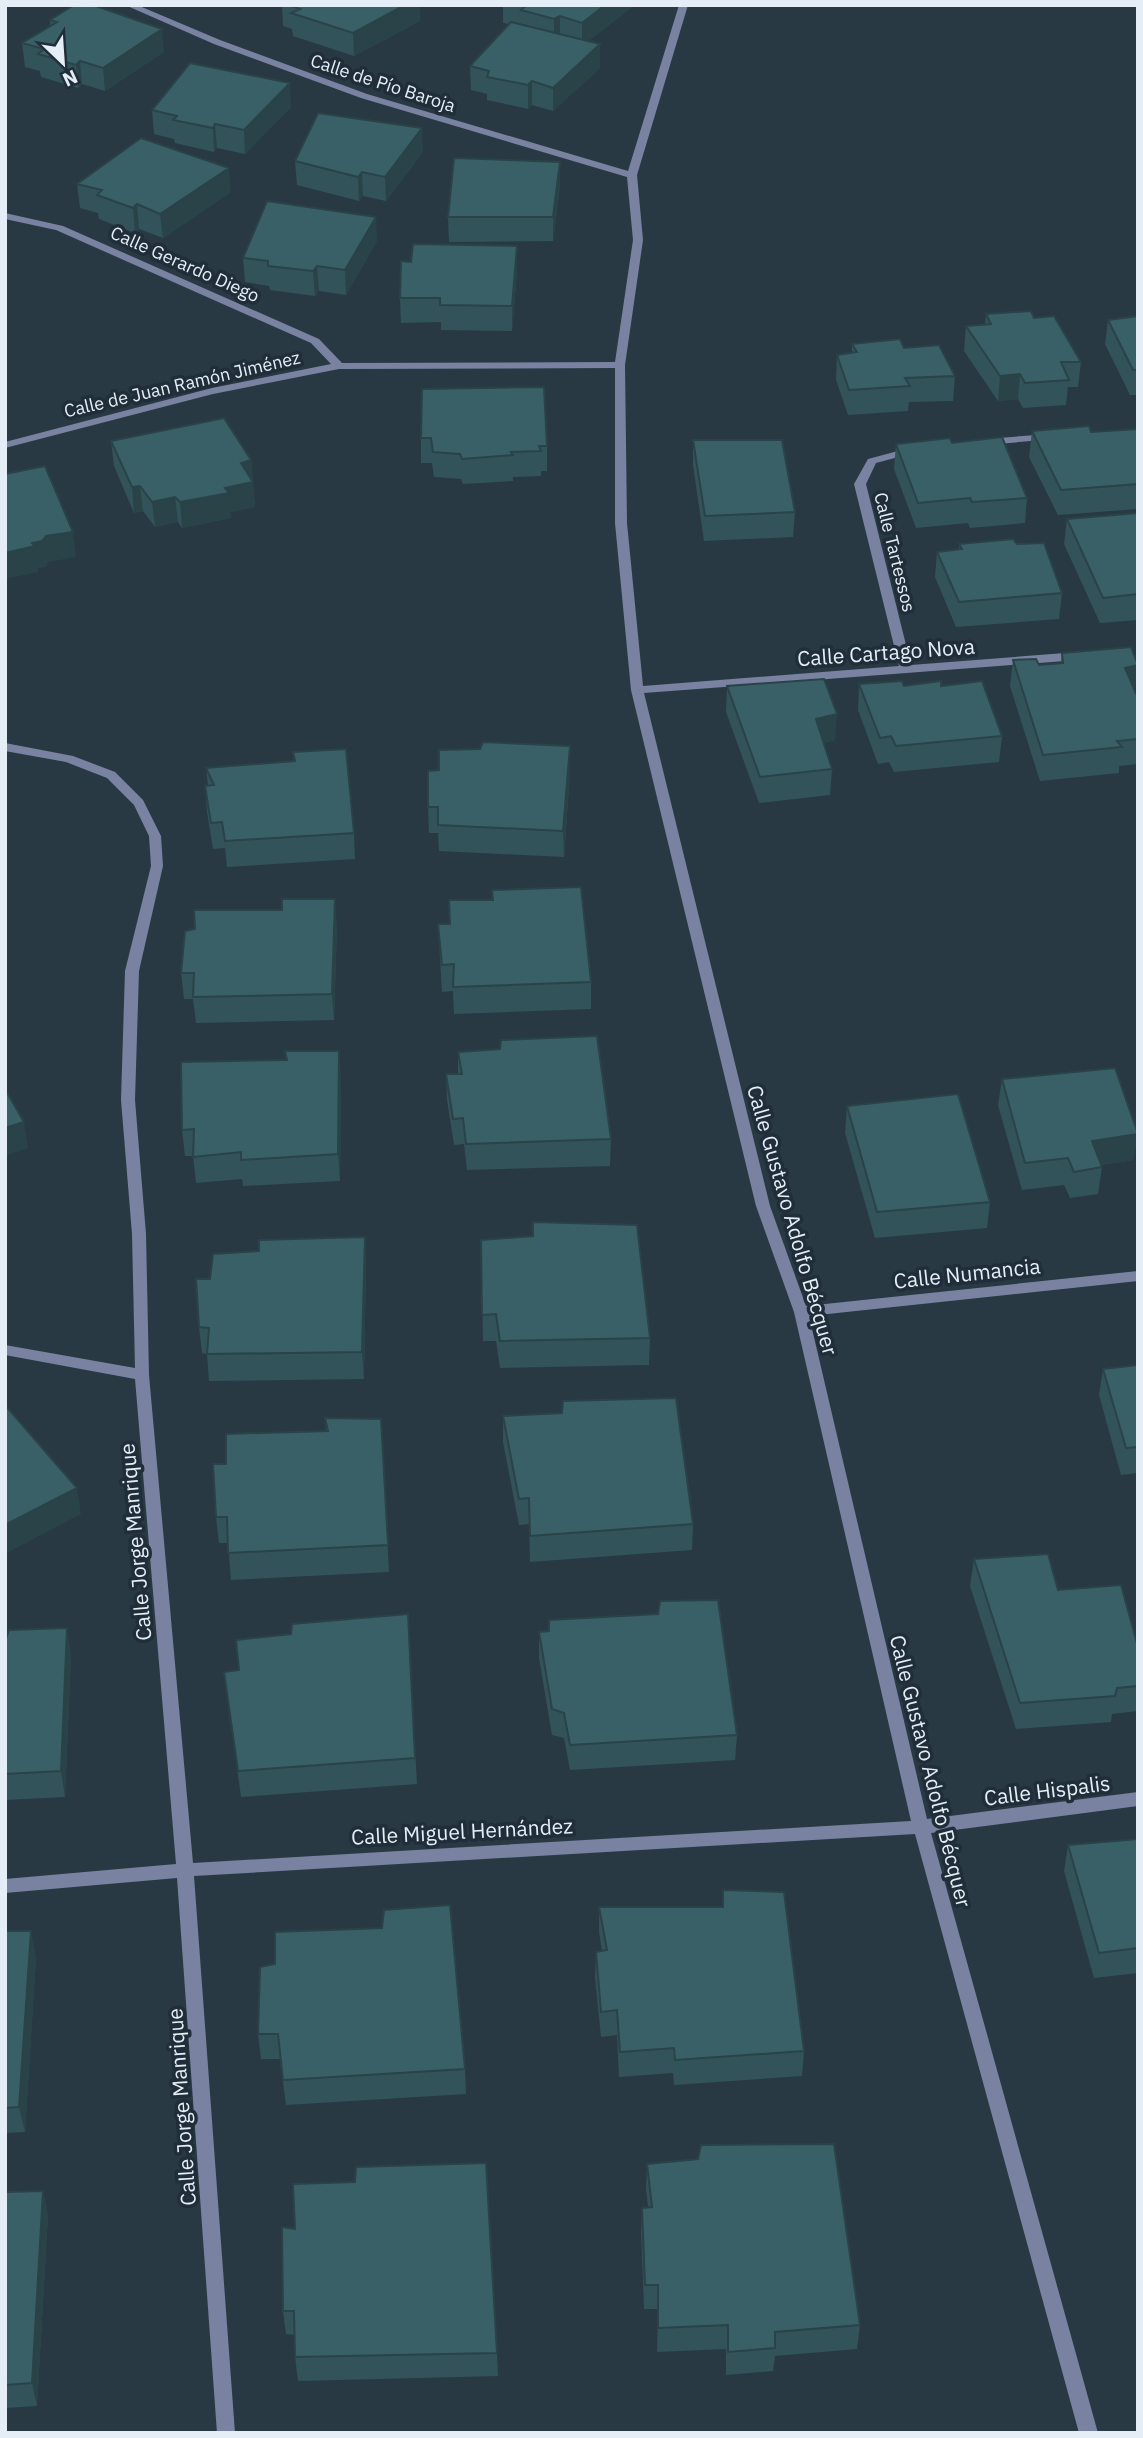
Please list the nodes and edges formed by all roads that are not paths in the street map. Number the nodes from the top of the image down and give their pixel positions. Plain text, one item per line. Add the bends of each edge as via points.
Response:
1 (129, 5) edge
2 (684, 5) edge
3 (632, 175) junction
4 (5, 216) edge
5 (621, 365) junction
6 (340, 366) junction
7 (1056, 436) edge
8 (975, 443) edge
9 (5, 445) edge
10 (921, 447) edge
11 (1097, 655) edge
12 (906, 670) junction
13 (637, 690) junction
14 (5, 747) edge
15 (1138, 1276) edge
16 (801, 1312) junction
17 (5, 1349) edge
18 (142, 1376) junction
19 (1138, 1799) edge
20 (921, 1827) junction
21 (185, 1870) junction
22 (5, 1886) edge
23 (226, 2433) edge
24 (1089, 2433) edge

1 - 3 street, Calle de Pío Baroja via 364,96
2 - 3 street, Calle Gustavo Adolfo Bécquer
3 - 5 street, Calle Gustavo Adolfo Bécquer via 638,240
4 - 6 street, Calle Gerardo Diego via 59,228 315,341
5 - 6 street, Calle de Juan Ramón Jiménez
5 - 13 street, Calle Gustavo Adolfo Bécquer via 621,523
6 - 9 street, Calle de Juan Ramón Jiménez via 212,391
7 - 8 street
10 - 12 street, Calle Tartessos via 872,461 860,484
11 - 12 street, Calle Cartago Nova
12 - 13 street, Calle Cartago Nova
13 - 16 street, Calle Gustavo Adolfo Bécquer via 763,1206
14 - 18 street, Calle Jorge Manrique via 69,759 111,775 139,803 155,836 157,866 132,971 128,1100 139,1234
15 - 16 street, Calle Numancia
16 - 20 street, Calle Gustavo Adolfo Bécquer
17 - 18 street
18 - 21 street, Calle Jorge Manrique
19 - 20 street, Calle Hispalis
20 - 21 street, Calle Miguel Hernández
20 - 24 street, Calle Gustavo Adolfo Bécquer
21 - 22 street, Calle Miguel Hernández
21 - 23 street, Calle Jorge Manrique

